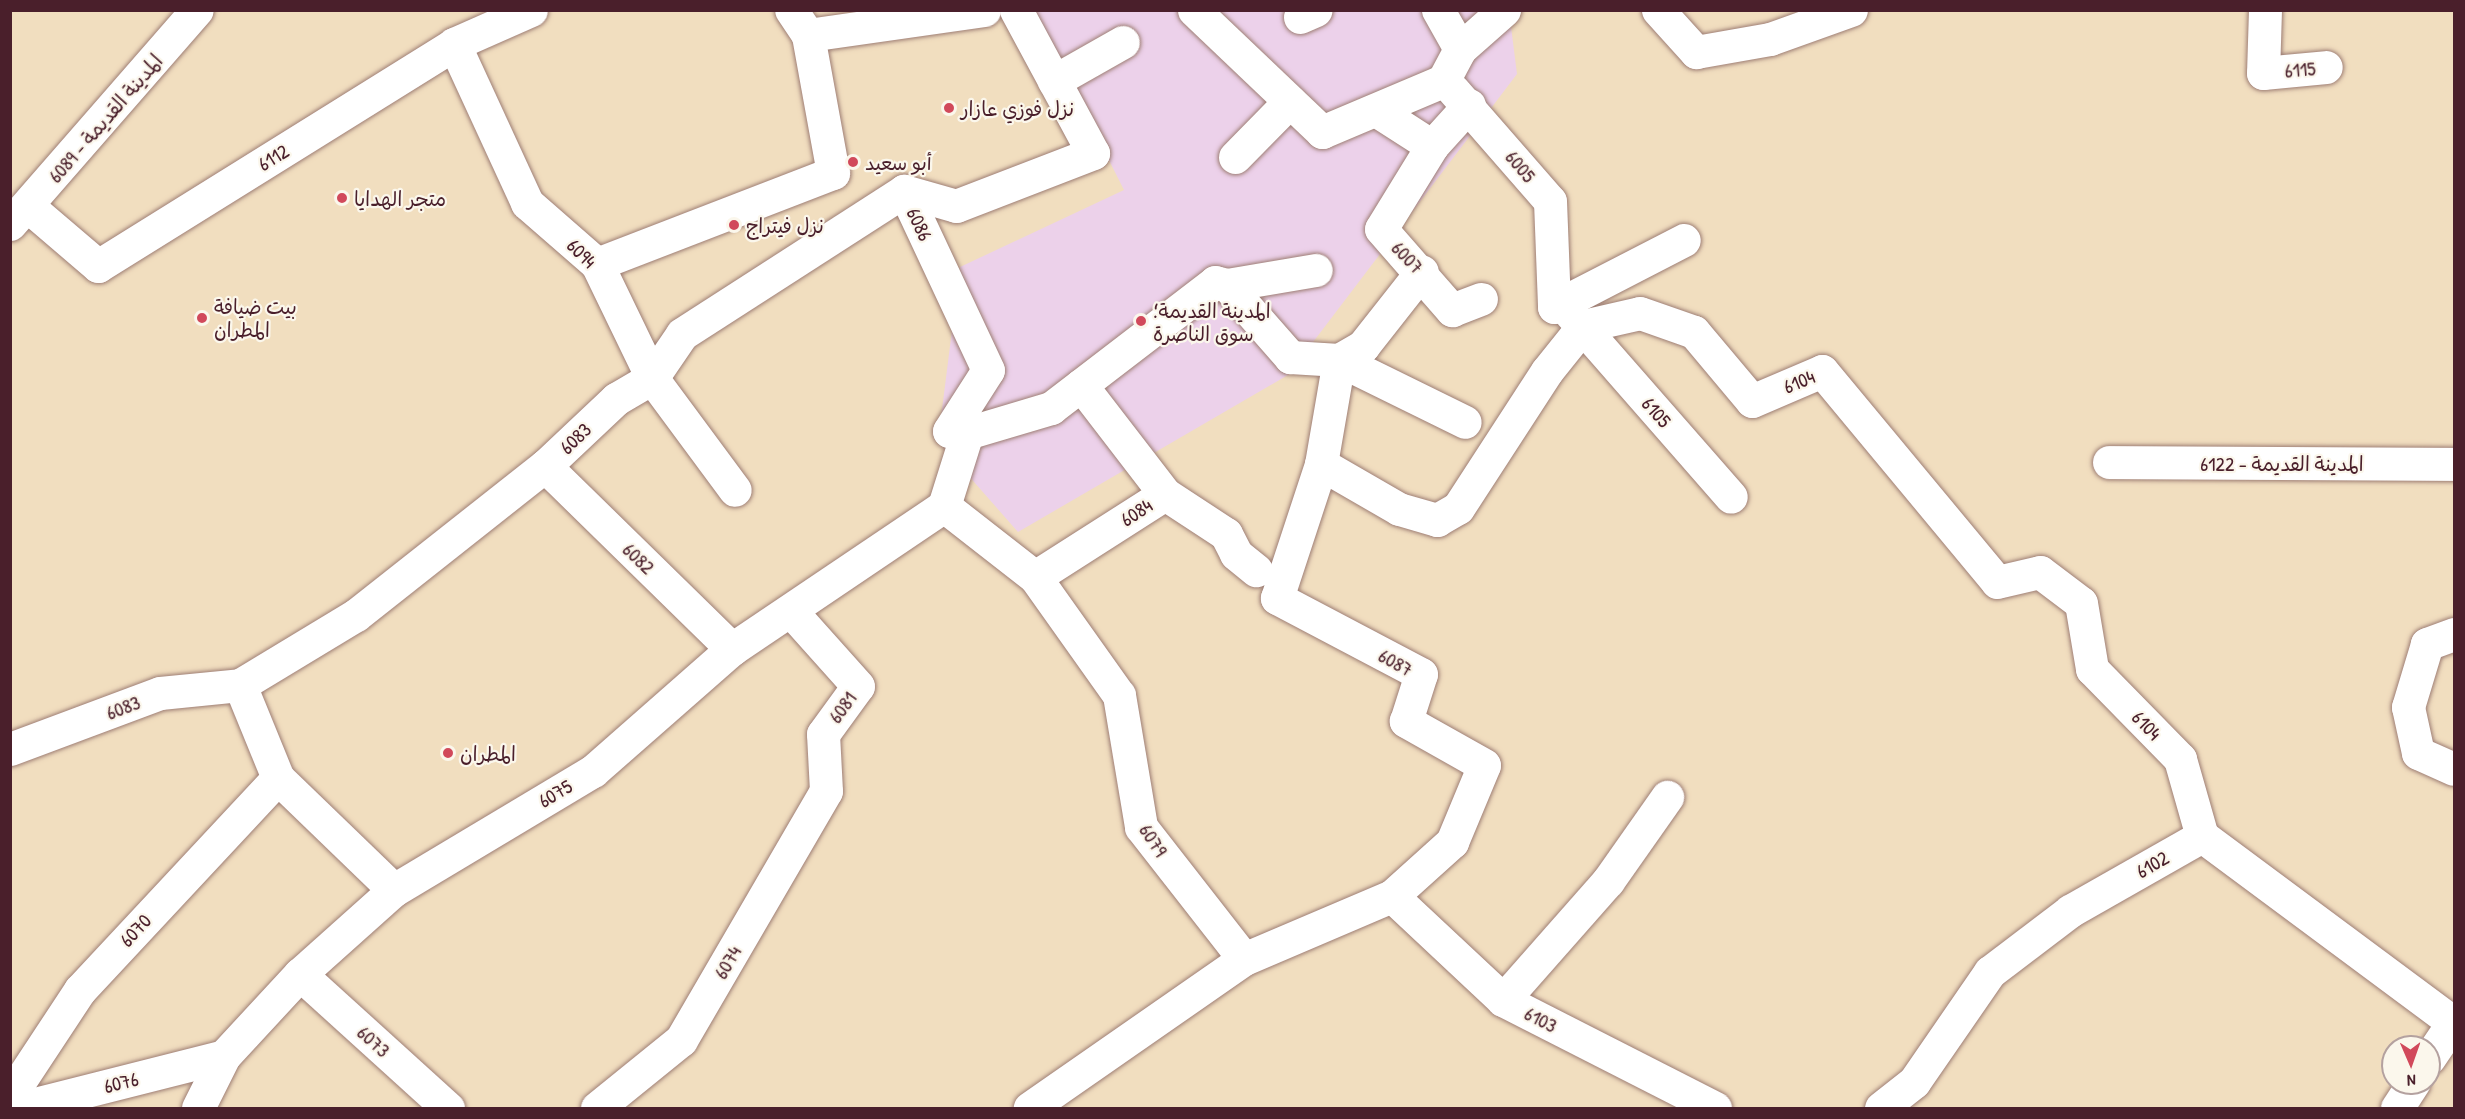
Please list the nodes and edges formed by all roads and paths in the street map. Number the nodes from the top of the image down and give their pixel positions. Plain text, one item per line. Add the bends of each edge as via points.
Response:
1 (196, 10) edge
2 (531, 10) edge
3 (984, 10) edge
4 (1016, 10) edge
5 (1194, 10) edge
6 (1438, 10) edge
7 (1504, 10) edge
8 (1658, 10) edge
9 (1851, 10) edge
10 (2265, 10) edge
11 (799, 22) edge
12 (1123, 42) dead end
13 (454, 44) junction
14 (1460, 49) junction
15 (2326, 67) dead end
16 (1054, 81) junction
17 (1443, 81) junction
18 (1290, 101) junction
19 (1469, 105) junction
20 (1378, 112) junction
21 (1432, 146) junction
22 (1235, 157) dead end
23 (904, 191) junction
24 (20, 216) edge
25 (1684, 240) dead end
26 (597, 264) junction
27 (1316, 270) dead end
28 (1422, 271) junction
29 (1227, 285) junction
30 (1481, 299) dead end
31 (1554, 307) junction
32 (1583, 326) junction
33 (1339, 360) junction
34 (652, 378) junction
35 (1081, 385) junction
36 (1465, 422) dead end
37 (967, 433) junction
38 (2109, 462) dead end
39 (1321, 464) junction
40 (2454, 464) edge
41 (545, 466) junction
42 (735, 490) dead end
43 (1165, 494) junction
44 (1731, 497) dead end
45 (944, 506) junction
46 (1256, 570) dead end
47 (1035, 577) junction
48 (791, 611) junction
49 (2454, 634) edge
50 (732, 649) junction
51 (240, 685) junction
52 (10, 749) edge
53 (2454, 770) edge
54 (278, 778) junction
55 (826, 791) joint
56 (1667, 797) dead end
57 (2202, 836) junction
58 (394, 890) junction
59 (1392, 896) junction
60 (1244, 959) junction
61 (300, 974) junction
62 (1503, 1000) junction
63 (2454, 1022) edge
64 (2441, 1041) edge
65 (224, 1056) junction
66 (2405, 1095) edge
67 (10, 1096) edge
68 (610, 1105) edge
69 (19, 1108) edge
70 (198, 1108) edge
71 (448, 1108) edge
72 (1030, 1108) edge
73 (1715, 1108) edge
74 (1881, 1108) edge
75 (2397, 1108) edge

1 - 24 street, المدينة القديمة - 6089
2 - 13 street, 6112
3 - 11 street
4 - 16 street, 6086
5 - 18 street
6 - 14 street
7 - 14 street
8 - 9 street via 1696,52 1770,39
10 - 15 street, 6115 via 2263,73
11 - 26 street via 833,173
12 - 16 street
13 - 24 street, 6112 via 98,266
13 - 26 street, 6094 via 527,203
14 - 17 street
16 - 23 street, 6086 via 1093,153 956,206
17 - 19 street, 6005
17 - 20 street
18 - 20 street via 1322,132
18 - 22 street
19 - 21 street, 6007
19 - 31 street, 6005 via 1550,201
20 - 21 street
21 - 28 street, 6007 via 1381,229
23 - 34 street, 6083 via 682,334
23 - 37 street, 6086 via 988,370 949,431
25 - 31 street
26 - 34 street, 6094
27 - 29 street
28 - 30 street, 6007 via 1452,310
28 - 33 street via 1363,346
29 - 33 street via 1290,357
29 - 35 street via 1215,282
31 - 32 street via 1573,314
32 - 39 street via 1547,371 1458,508 1437,520 1399,509
32 - 44 street, 6105
32 - 57 street, 6104 via 1640,313 1694,332 1752,401 1822,371 1997,582 2040,572 2081,603 2092,669 2180,759
33 - 36 street
33 - 39 street, 6087
34 - 41 street, 6083 via 616,399
34 - 42 street, 6094
35 - 37 street via 1051,408
35 - 43 street
37 - 45 street
38 - 40 street, المدينة القديمة - 6122
39 - 59 street, 6087 via 1277,598 1420,674 1406,721 1484,765 1452,842
41 - 50 street, 6082
41 - 51 street, 6083 via 356,615
43 - 46 street, 6084 via 1226,534 1236,554
43 - 47 street, 6084
45 - 47 street, 6079
45 - 48 street, 6075
47 - 60 street, 6079 via 1119,695 1142,827
48 - 50 street, 6075
48 - 55 street, 6081 via 858,686 823,734
49 - 53 street via 2427,644 2408,707 2418,753
50 - 58 street, 6075 via 592,771
51 - 52 street, 6083 via 160,693
51 - 54 street
54 - 58 street
54 - 67 street, 6070 via 80,990
55 - 68 street, 6074 via 681,1040
56 - 62 street via 1608,881
57 - 63 street
57 - 74 street, 6102 via 2070,911 1990,972 1914,1082
58 - 61 street, 6075
59 - 60 street, 6087
59 - 62 street, 6103
60 - 72 street
61 - 65 street, 6075
61 - 71 street, 6073
62 - 73 street, 6103
63 - 64 street
65 - 69 street, 6076
65 - 70 street, 6075
66 - 75 street

